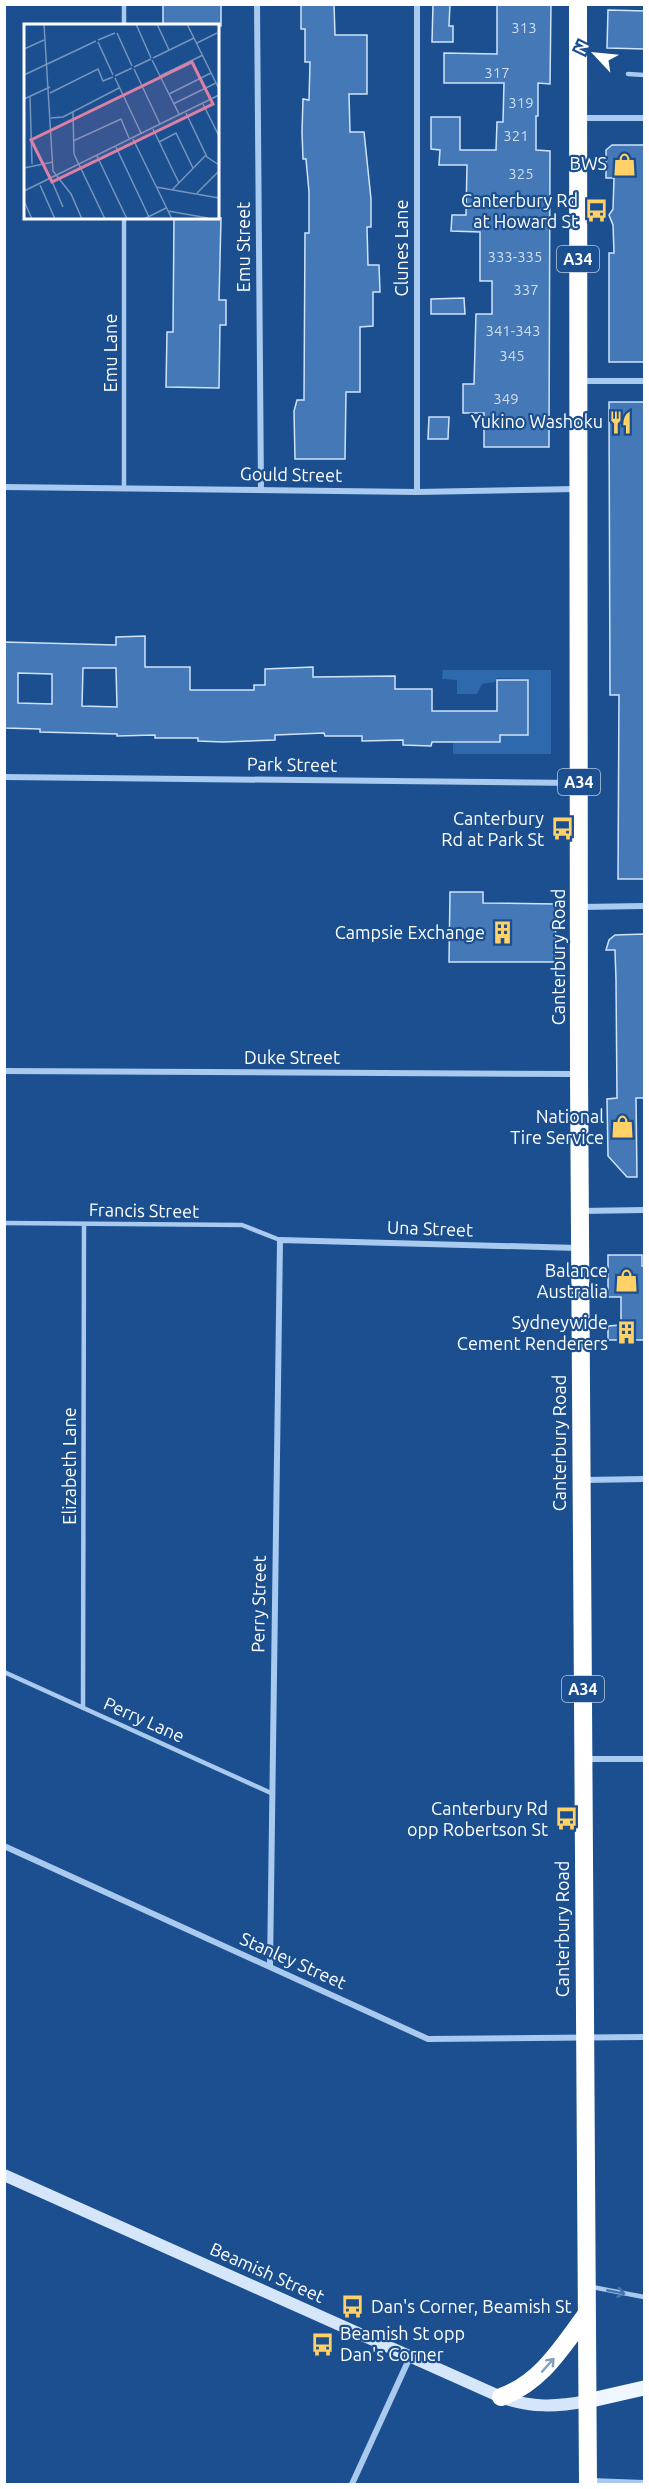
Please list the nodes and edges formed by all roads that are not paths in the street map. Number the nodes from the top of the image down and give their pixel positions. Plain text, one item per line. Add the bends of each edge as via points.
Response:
1 (124, 4) edge
2 (257, 4) edge
3 (417, 4) edge
4 (578, 4) edge
5 (124, 24) edge
6 (628, 74) dead end
7 (645, 75) edge
8 (578, 118) junction
9 (645, 118) edge
10 (124, 219) edge
11 (578, 381) junction
12 (645, 381) edge
13 (4, 487) edge
14 (124, 489) junction
15 (578, 489) junction
16 (261, 490) junction
17 (417, 492) junction
18 (4, 777) edge
19 (579, 783) junction
20 (645, 906) edge
21 (580, 907) junction
22 (4, 1071) edge
23 (579, 1074) junction
24 (645, 1210) edge
25 (580, 1211) junction
26 (4, 1223) edge
27 (84, 1224) junction
28 (280, 1240) junction
29 (580, 1248) junction
30 (645, 1479) edge
31 (581, 1480) junction
32 (4, 1672) edge
33 (83, 1708) junction
34 (583, 1759) junction
35 (645, 1760) edge
36 (271, 1793) junction
37 (4, 1846) edge
38 (270, 1967) junction
39 (584, 2037) junction
40 (645, 2037) edge
41 (4, 2175) edge
42 (586, 2286) junction
43 (645, 2297) edge
44 (586, 2314) junction
45 (410, 2357) junction
46 (645, 2388) edge
47 (501, 2397) junction
48 (587, 2401) junction
49 (588, 2482) edge
50 (645, 2483) edge
51 (352, 2484) edge

1 - 5 lane
2 - 16 street, Emu Street
3 - 17 street, Clunes Lane
4 - 8 highway, Canterbury Road / A34
6 - 7 lane
8 - 9 street
8 - 11 highway, Canterbury Road / A34
10 - 14 lane, Emu Lane
11 - 12 street
11 - 15 highway, Canterbury Road / A34
13 - 14 street, Gould Street
14 - 16 street, Gould Street
15 - 17 street, Gould Street
15 - 19 highway, Canterbury Road / A34
16 - 17 street, Gould Street
18 - 19 street, Park Street
19 - 21 highway, Canterbury Road / A34
20 - 21 street
21 - 23 highway, Canterbury Road / A34
22 - 23 street, Duke Street
23 - 25 highway, Canterbury Road / A34
24 - 25 street
25 - 29 highway, Canterbury Road / A34
26 - 27 lane, Francis Street
27 - 28 lane, Francis Street via 242,1225
27 - 33 lane, Elizabeth Lane
28 - 29 street, Una Street
28 - 36 street, Perry Street
29 - 31 highway, Canterbury Road / A34
30 - 31 street
31 - 34 highway, Canterbury Road / A34
32 - 33 lane, Perry Lane
33 - 36 lane, Perry Lane
34 - 35 street
34 - 39 highway, Canterbury Road / A34
36 - 38 street, Perry Street
37 - 38 street, Stanley Street
38 - 39 street, Stanley Street via 428,2039
39 - 40 street, Stanley Street
39 - 42 highway, Canterbury Road / A34
41 - 45 main road, Beamish Street
42 -> 43 lane
42 - 44 highway, Canterbury Road / A34
47 -> 44 highway via 521,2391 534,2379 558,2354
44 - 48 highway, Canterbury Road / A34
45 - 47 main road, Beamish Street
45 - 51 street
46 - 48 main road
47 - 48 main road, Beamish Street via 555,2407
48 - 49 highway, Canterbury Road / A34
49 - 50 street

